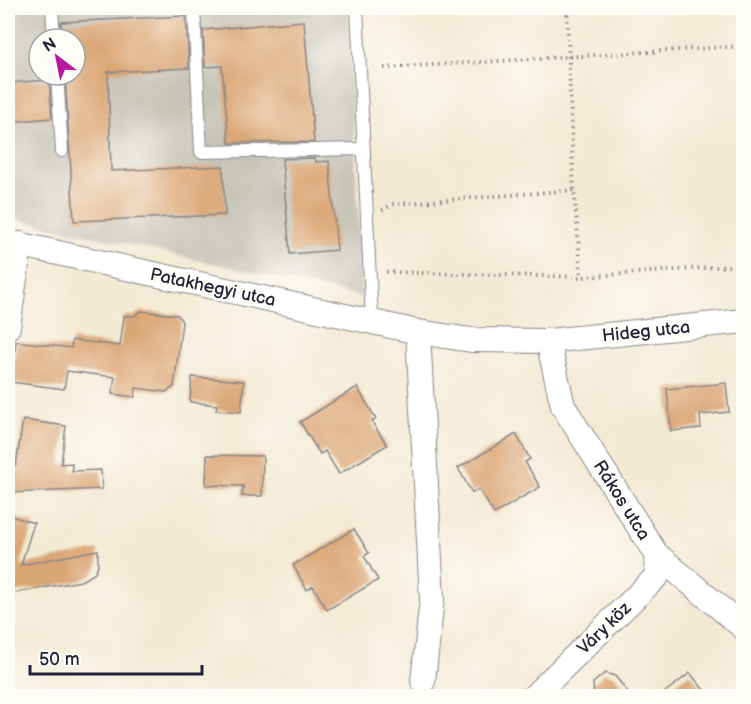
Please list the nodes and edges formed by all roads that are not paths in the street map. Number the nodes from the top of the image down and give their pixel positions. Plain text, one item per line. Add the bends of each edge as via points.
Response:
1 (52, 8) edge
2 (194, 8) edge
3 (357, 8) edge
4 (53, 27) edge
5 (58, 87) edge
6 (364, 149) junction
7 (62, 151) dead end
8 (14, 243) edge
9 (372, 321) junction
10 (744, 321) edge
11 (8, 327) edge
12 (418, 332) junction
13 (548, 341) junction
14 (656, 554) junction
15 (744, 628) edge
16 (423, 681) dead end
17 (534, 696) edge

1 - 4 lane
2 - 6 lane via 201,152
3 - 6 lane
5 - 7 lane
6 - 9 lane
8 - 9 street, Patakhegyi utca
8 - 11 street
9 - 12 street, Patakhegyi utca
10 - 13 street, Hideg utca
12 - 13 street, Patakhegyi utca via 471,340
12 - 16 street via 432,598
13 - 14 street, Rákos utca via 562,405
14 - 15 street, Rákos utca
14 - 17 street, Váry köz via 657,576

